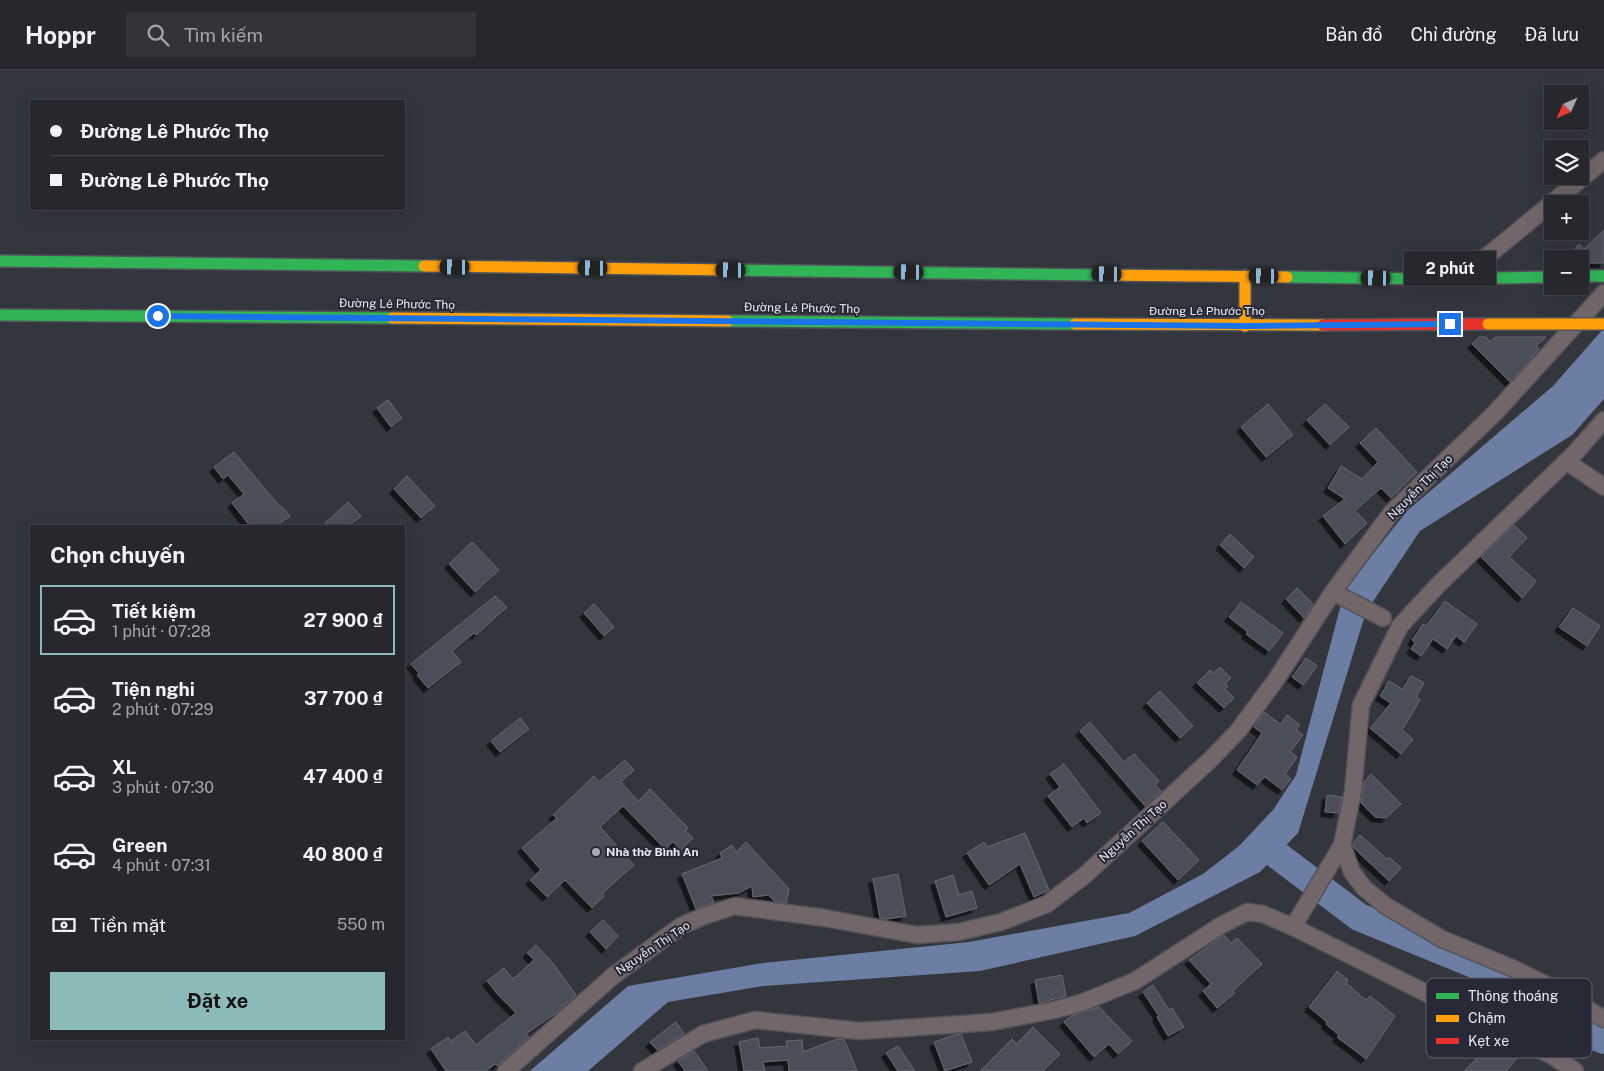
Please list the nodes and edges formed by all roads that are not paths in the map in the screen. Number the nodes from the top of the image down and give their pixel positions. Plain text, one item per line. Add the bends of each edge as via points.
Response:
1 (1604, 160) edge
2 (0, 261) edge
3 (1245, 276) junction
4 (1589, 276) edge
5 (1604, 276) edge
6 (1544, 277) edge
7 (1432, 279) junction
8 (1604, 293) edge
9 (0, 314) edge
10 (1604, 324) edge
11 (1246, 326) junction
12 (1604, 420) edge
13 (1566, 461) junction
14 (1604, 487) edge
15 (1336, 593) junction
16 (1383, 618) dead end
17 (1338, 851) junction
18 (1297, 921) junction
19 (1532, 978) edge
20 (1426, 989) edge
21 (1592, 1012) edge
22 (1604, 1019) edge
23 (1555, 1058) edge
24 (506, 1071) edge
25 (642, 1071) edge
26 (1575, 1071) edge

1 - 7 street via 1492,253
2 - 3 street
3 - 7 street
3 - 11 street
4 - 5 street
6 - 7 street
8 - 15 street, Nguyễn Thị Tạo via 1495,413 1392,512
9 - 11 street, Đường Lê Phước Thọ
10 - 11 street, Đường Lê Phước Thọ, bridge
12 - 13 street
13 - 14 street
13 - 17 street via 1400,626 1361,705 1353,791
15 - 16 street
15 - 24 street, Nguyễn Thị Tạo via 1238,731 1084,876 1047,904 1000,922 960,932 917,935 735,906 681,926 613,976
17 - 18 street
17 - 19 street via 1364,888 1386,906 1442,939
18 - 20 street
18 - 25 street via 1247,912 1135,981 1090,1000 1054,1010 992,1022 860,1031 755,1020 703,1034
21 - 22 street
23 - 26 street

